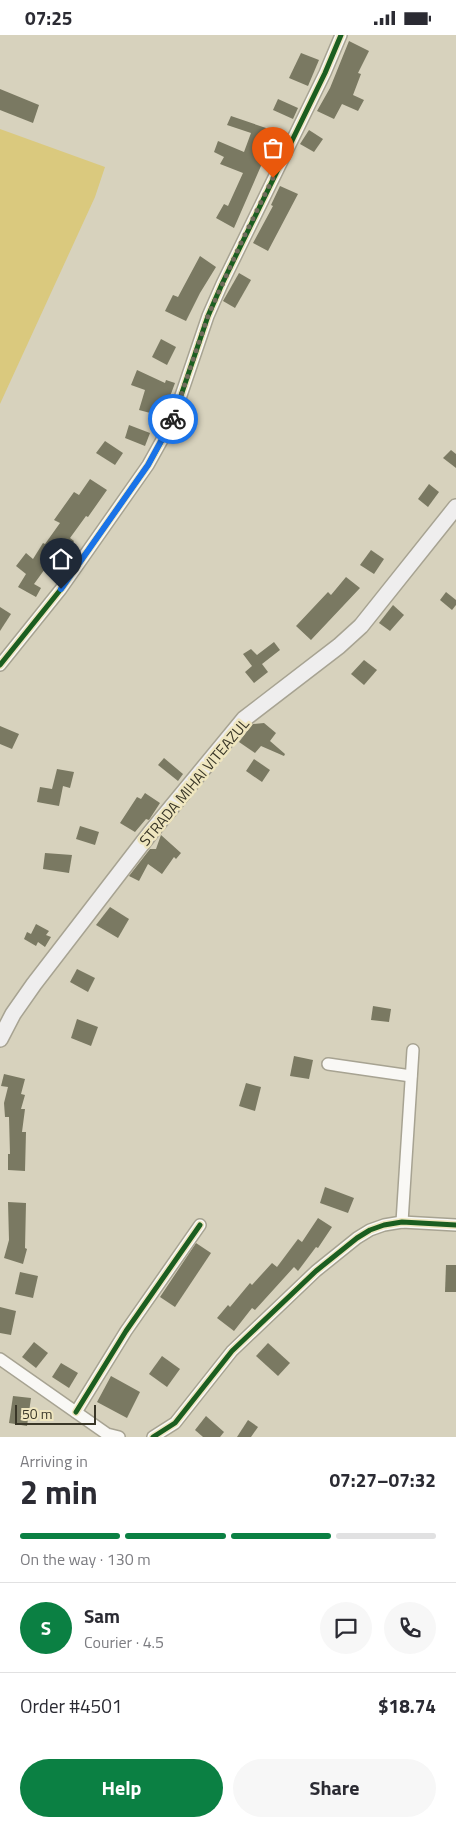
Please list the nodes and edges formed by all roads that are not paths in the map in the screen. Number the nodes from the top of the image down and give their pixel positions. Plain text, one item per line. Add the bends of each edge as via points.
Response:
1 (341, 35) edge
2 (456, 507) edge
3 (0, 665) edge
4 (0, 1039) edge
5 (413, 1049) dead end
6 (328, 1064) dead end
7 (411, 1076) junction
8 (402, 1222) junction
9 (200, 1225) dead end
10 (456, 1225) edge
11 (0, 1359) edge
12 (76, 1412) junction
13 (119, 1437) edge
14 (153, 1437) edge

1 - 3 street via 208,316 172,422 148,465 61,589
2 - 4 main road, STRADA MIHAI VITEAZUL via 361,626 244,719 151,832 34,984
5 - 7 street
6 - 7 street
7 - 8 street
8 - 10 street
8 - 14 street via 370,1230 316,1271 232,1351 175,1423
9 - 12 street via 126,1331
11 - 12 street
12 - 13 street via 107,1434

